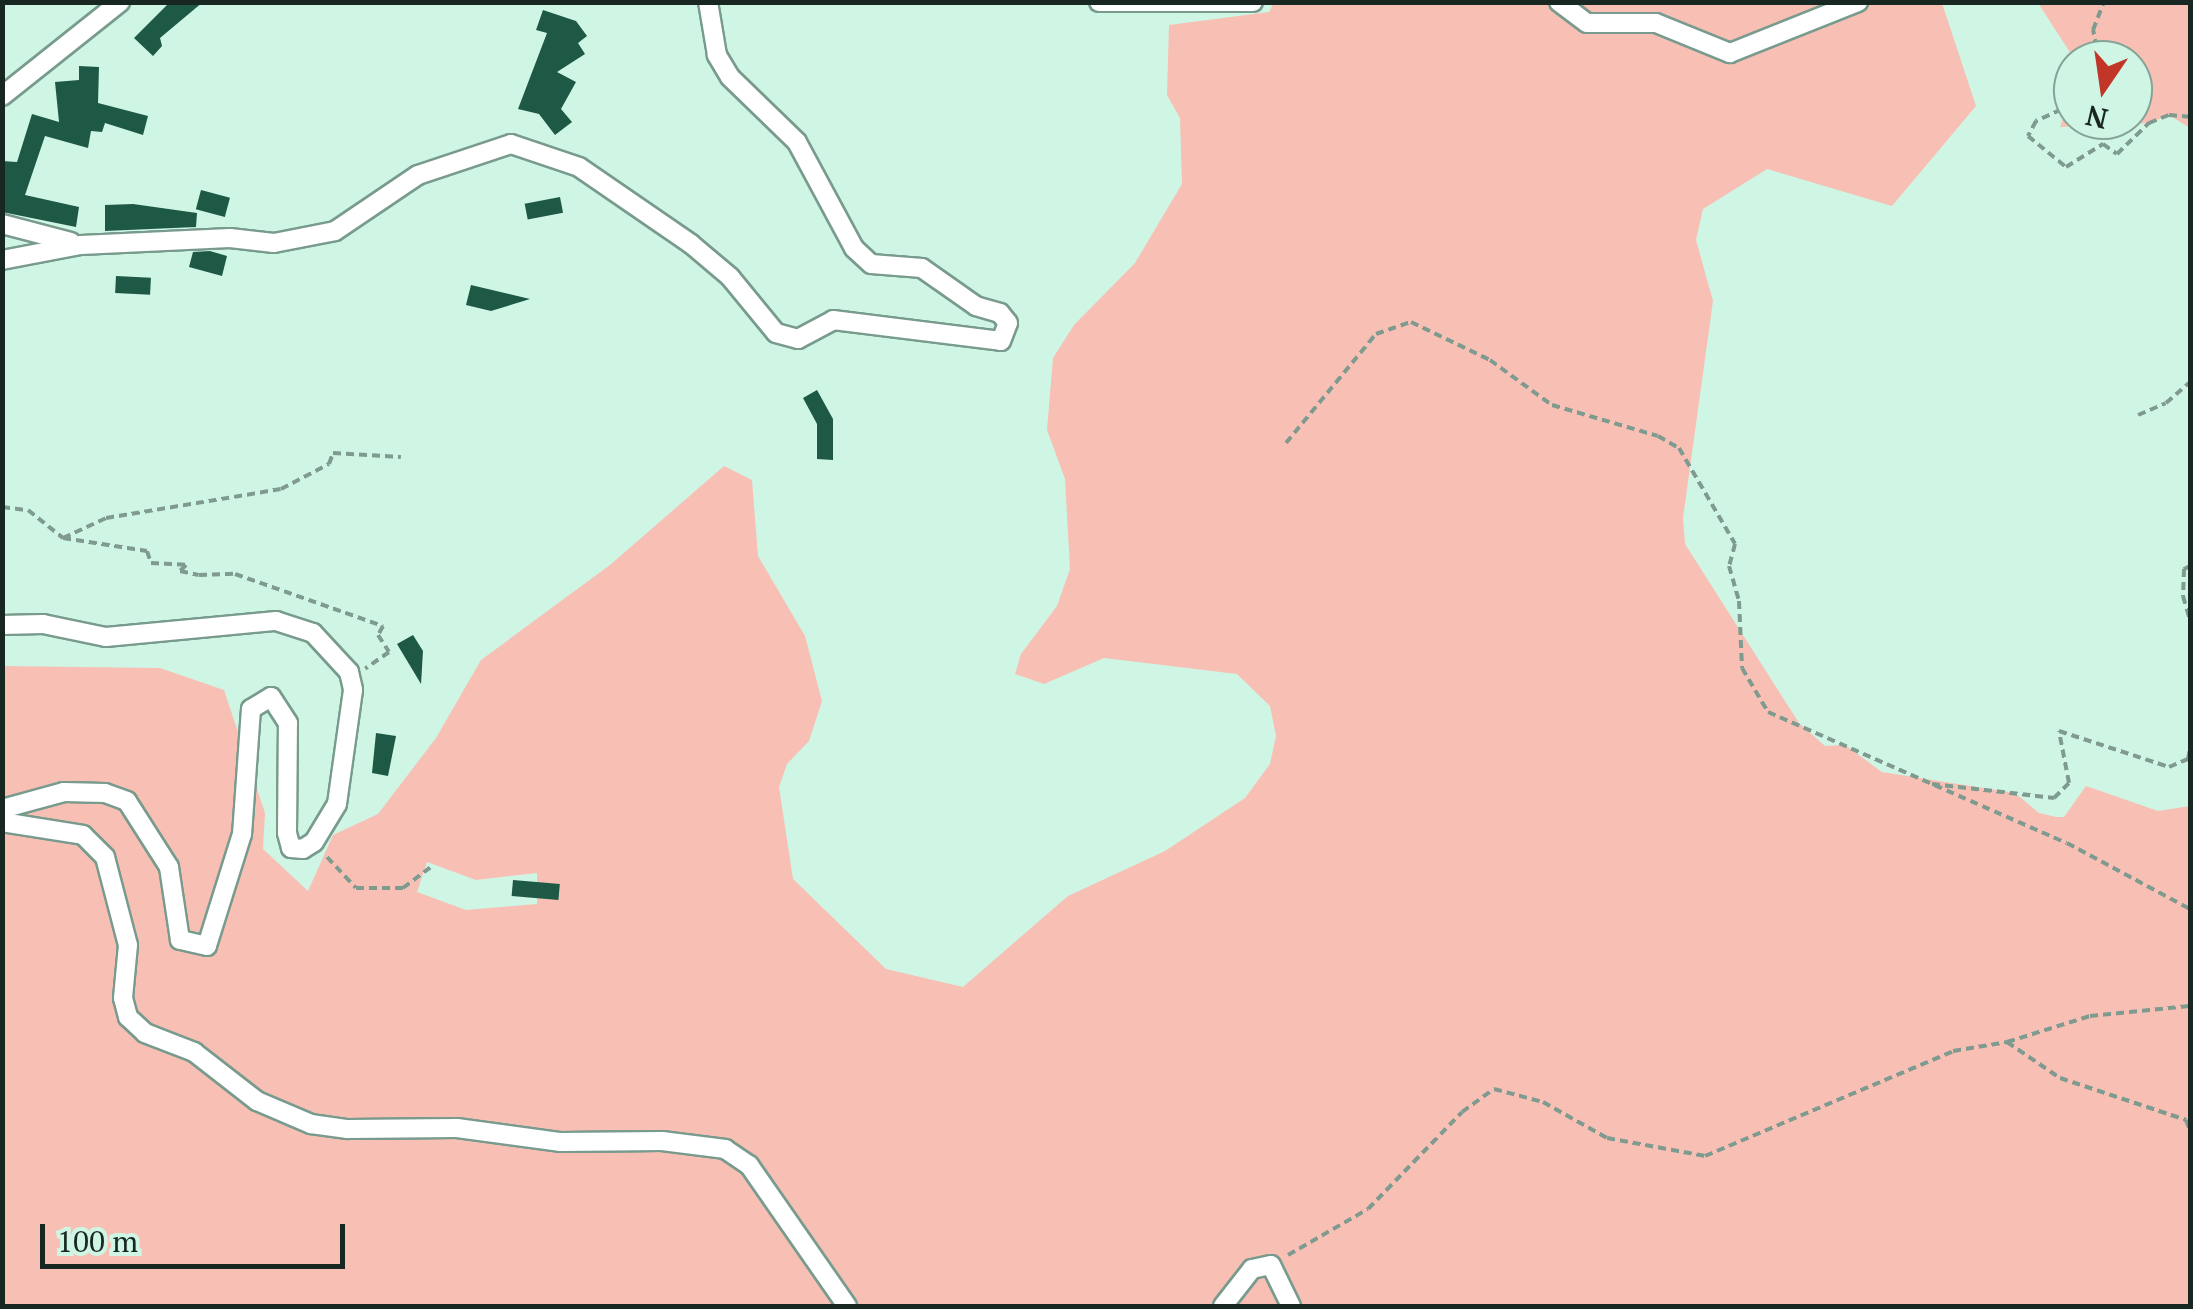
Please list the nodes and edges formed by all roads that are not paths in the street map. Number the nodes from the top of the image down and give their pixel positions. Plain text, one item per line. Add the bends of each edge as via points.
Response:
1 (120, 2) edge
2 (708, 2) edge
3 (1100, 2) edge
4 (1253, 2) edge
5 (1559, 2) edge
6 (1858, 2) edge
7 (2, 96) edge
8 (2, 224) edge
9 (81, 244) junction
10 (2, 260) edge
11 (2, 625) edge
12 (2, 808) edge
13 (2, 822) edge
14 (847, 1306) edge
15 (1223, 1306) edge
16 (1291, 1306) edge

1 - 7 street
2 - 9 street via 718,55 730,77 798,142 854,248 872,264 922,268 976,306 1000,313 1008,323 1001,341 833,320 798,339 776,333 730,277 690,244 579,167 511,144 418,175 334,231 274,243 230,238
3 - 4 street
5 - 6 street via 1587,23 1656,23 1730,54
8 - 9 street
9 - 10 street
11 - 12 street via 43,624 106,637 276,621 313,633 349,672 353,690 337,804 314,842 290,848 288,722 271,696 252,709 242,834 207,946 180,940 169,867 127,801 104,792 64,792
13 - 14 street via 84,835 105,858 128,945 128,1017 145,1033 194,1052 258,1100 311,1124 348,1129 457,1128 561,1142 725,1148 748,1165
15 - 16 street via 1252,1269 1271,1265

